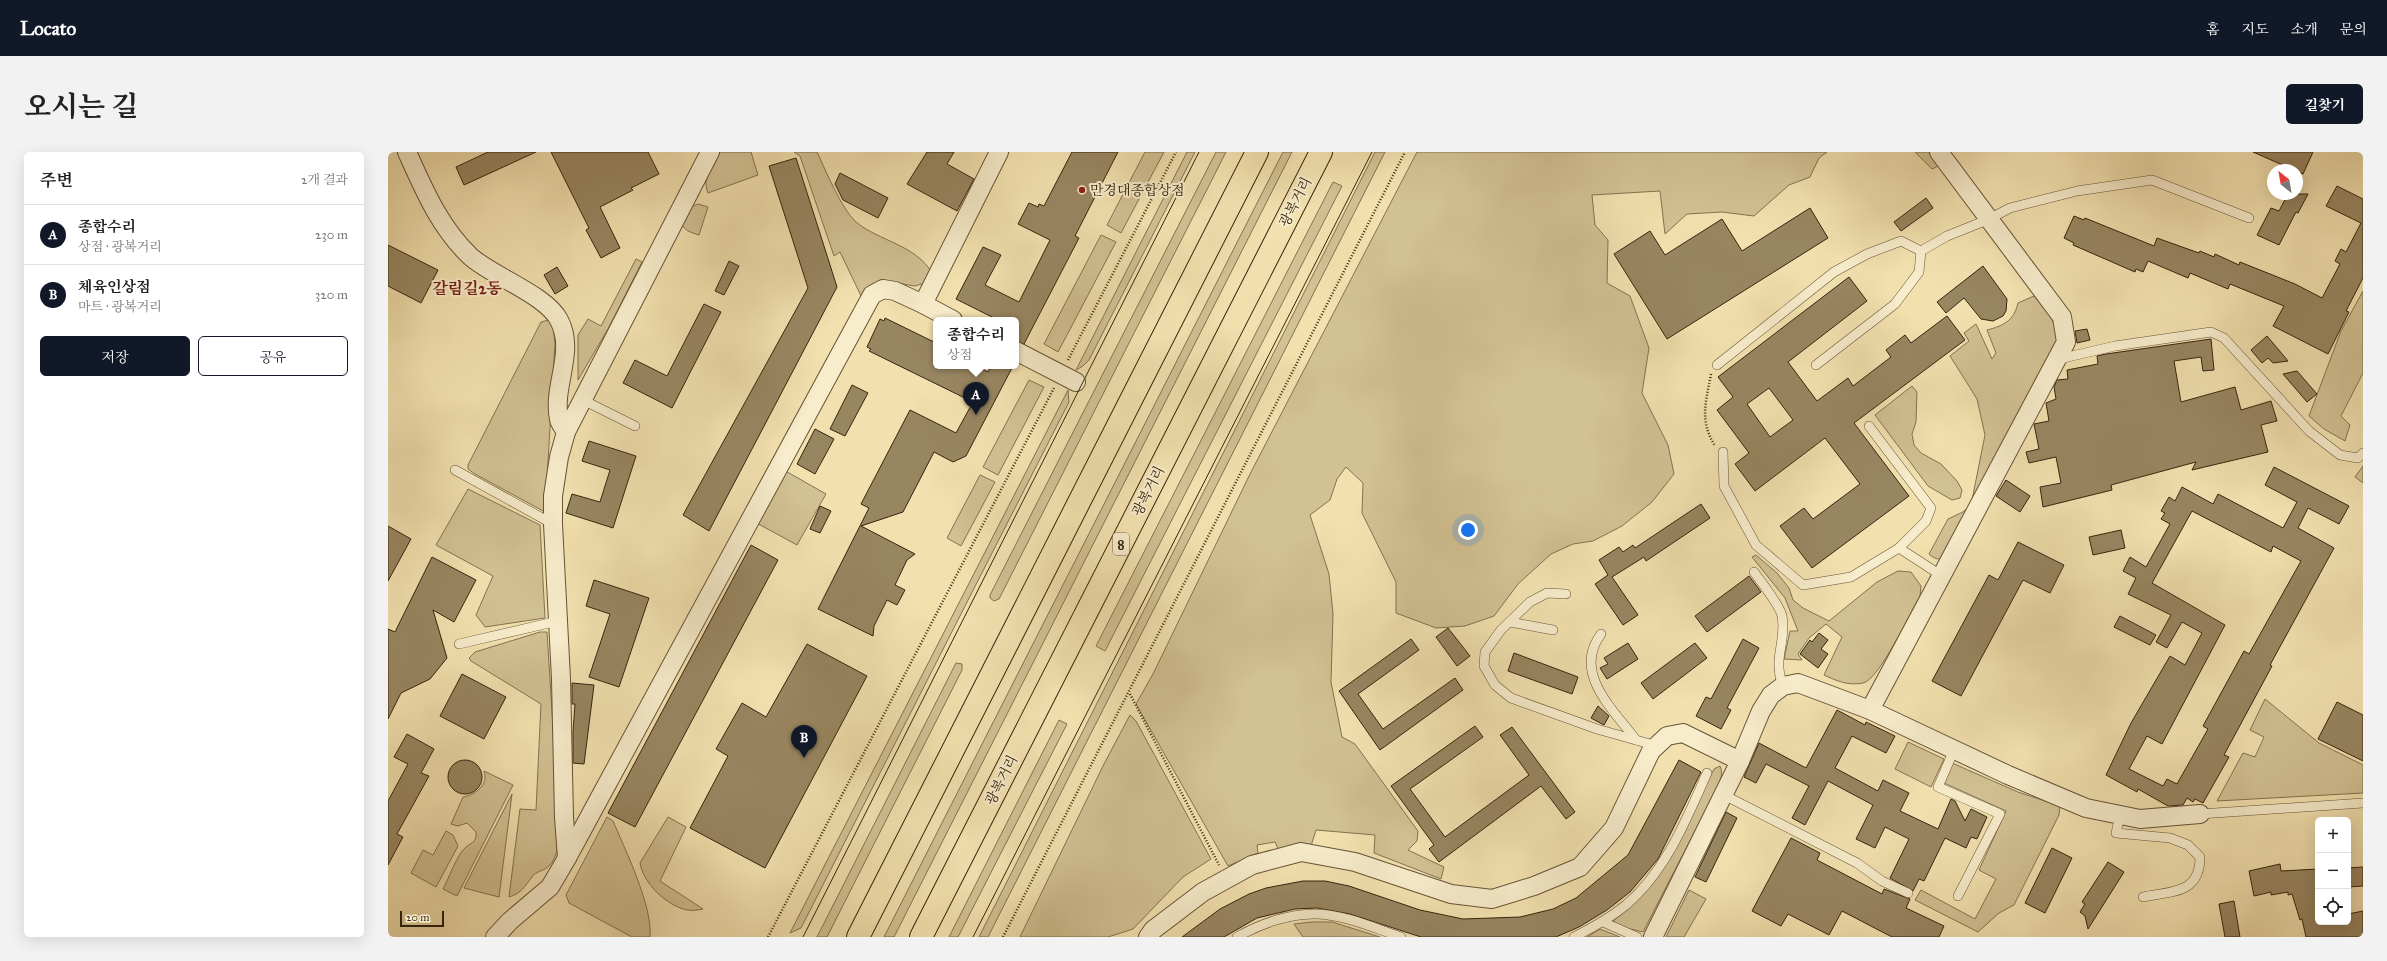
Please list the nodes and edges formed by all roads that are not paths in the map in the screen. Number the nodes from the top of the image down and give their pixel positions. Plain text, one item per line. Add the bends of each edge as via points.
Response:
1 (407, 152) edge
2 (710, 152) edge
3 (999, 152) edge
4 (1256, 152) edge
5 (1321, 152) edge
6 (1939, 152) edge
7 (2250, 218) dead end
8 (1988, 220) junction
9 (1921, 251) junction
10 (923, 304) junction
11 (947, 317) edge
12 (1019, 353) edge
13 (2059, 359) junction
14 (1717, 365) road end
15 (1816, 365) dead end
16 (1069, 378) road end
17 (583, 400) junction
18 (636, 426) dead end
19 (1869, 426) dead end
20 (566, 432) junction
21 (1723, 452) road end
22 (2363, 453) edge
23 (455, 470) dead end
24 (553, 524) junction
25 (1899, 548) junction
26 (1754, 572) dead end
27 (1942, 576) junction
28 (1566, 594) dead end
29 (558, 621) junction
30 (1510, 622) junction
31 (1552, 630) dead end
32 (1601, 634) dead end
33 (459, 644) dead end
34 (1783, 686) junction
35 (1870, 710) junction
36 (1636, 740) junction
37 (1656, 746) junction
38 (1954, 750) junction
39 (1740, 761) junction
40 (1707, 773) dead end
41 (1724, 795) junction
42 (2363, 803) edge
43 (2200, 814) joint
44 (2120, 815) junction
45 (567, 858) junction
46 (1908, 893) dead end
47 (1958, 896) dead end
48 (2143, 897) dead end
49 (1603, 922) junction
50 (495, 937) edge
51 (858, 937) edge
52 (921, 937) edge
53 (1148, 937) edge
54 (1237, 937) edge
55 (1401, 937) edge
56 (1574, 937) edge
57 (1637, 937) edge
58 (1653, 937) edge

1 - 20 street via 426,195 447,231 472,258 544,303 559,320 566,343 558,405 559,420
2 - 17 street
3 - 10 street
4 - 51 highway
5 - 52 highway, 광복거리 / 8
6 - 8 street
7 - 8 lane via 2152,180 2077,191 2010,208
8 - 9 lane via 1947,236
8 - 13 street via 2062,317 2066,342
9 - 14 lane via 1901,241 1840,268
9 - 15 lane via 1919,272 1895,304
10 - 11 street
10 - 45 street via 895,291 883,289 872,295
12 - 16 street
13 - 22 lane via 2115,346 2211,332 2224,338 2309,431 2340,455 2358,458
13 - 27 street
17 - 18 lane
17 - 20 street
19 - 25 lane via 1931,508 1926,521
20 - 24 street via 553,496
21 - 25 lane via 1724,486 1756,545 1803,584 1851,577
23 - 24 lane
24 - 29 street
25 - 27 lane
26 - 34 lane via 1782,614 1784,629 1778,672
27 - 35 street
28 - 30 lane via 1547,593 1530,602
29 - 33 lane
29 - 45 street
30 - 31 lane
30 - 36 lane via 1485,652 1484,666 1494,685 1511,698
32 - 36 lane via 1594,644 1590,665 1597,689
34 - 35 street via 1798,683
34 - 39 street via 1771,695
35 - 38 street
36 - 37 lane
37 - 39 street via 1667,736 1683,733
37 - 53 street via 1651,751 1614,828 1580,867 1534,886 1492,898 1451,894 1355,862 1301,852 1252,865 1203,892 1153,930
38 - 44 street via 2086,808
38 - 47 lane via 1938,787 2000,814
39 - 41 street
40 - 49 lane via 1676,841 1660,867 1627,904
41 - 46 lane via 1857,863 1882,881
41 - 58 street
42 - 43 lane
43 - 44 street via 2140,818
44 - 48 lane via 2116,833 2170,838 2188,845 2200,857 2200,870 2195,881 2184,889
45 - 50 street via 550,887 510,920
49 - 56 lane
49 - 57 lane
54 - 55 lane via 1254,928 1286,918 1317,914 1347,919

